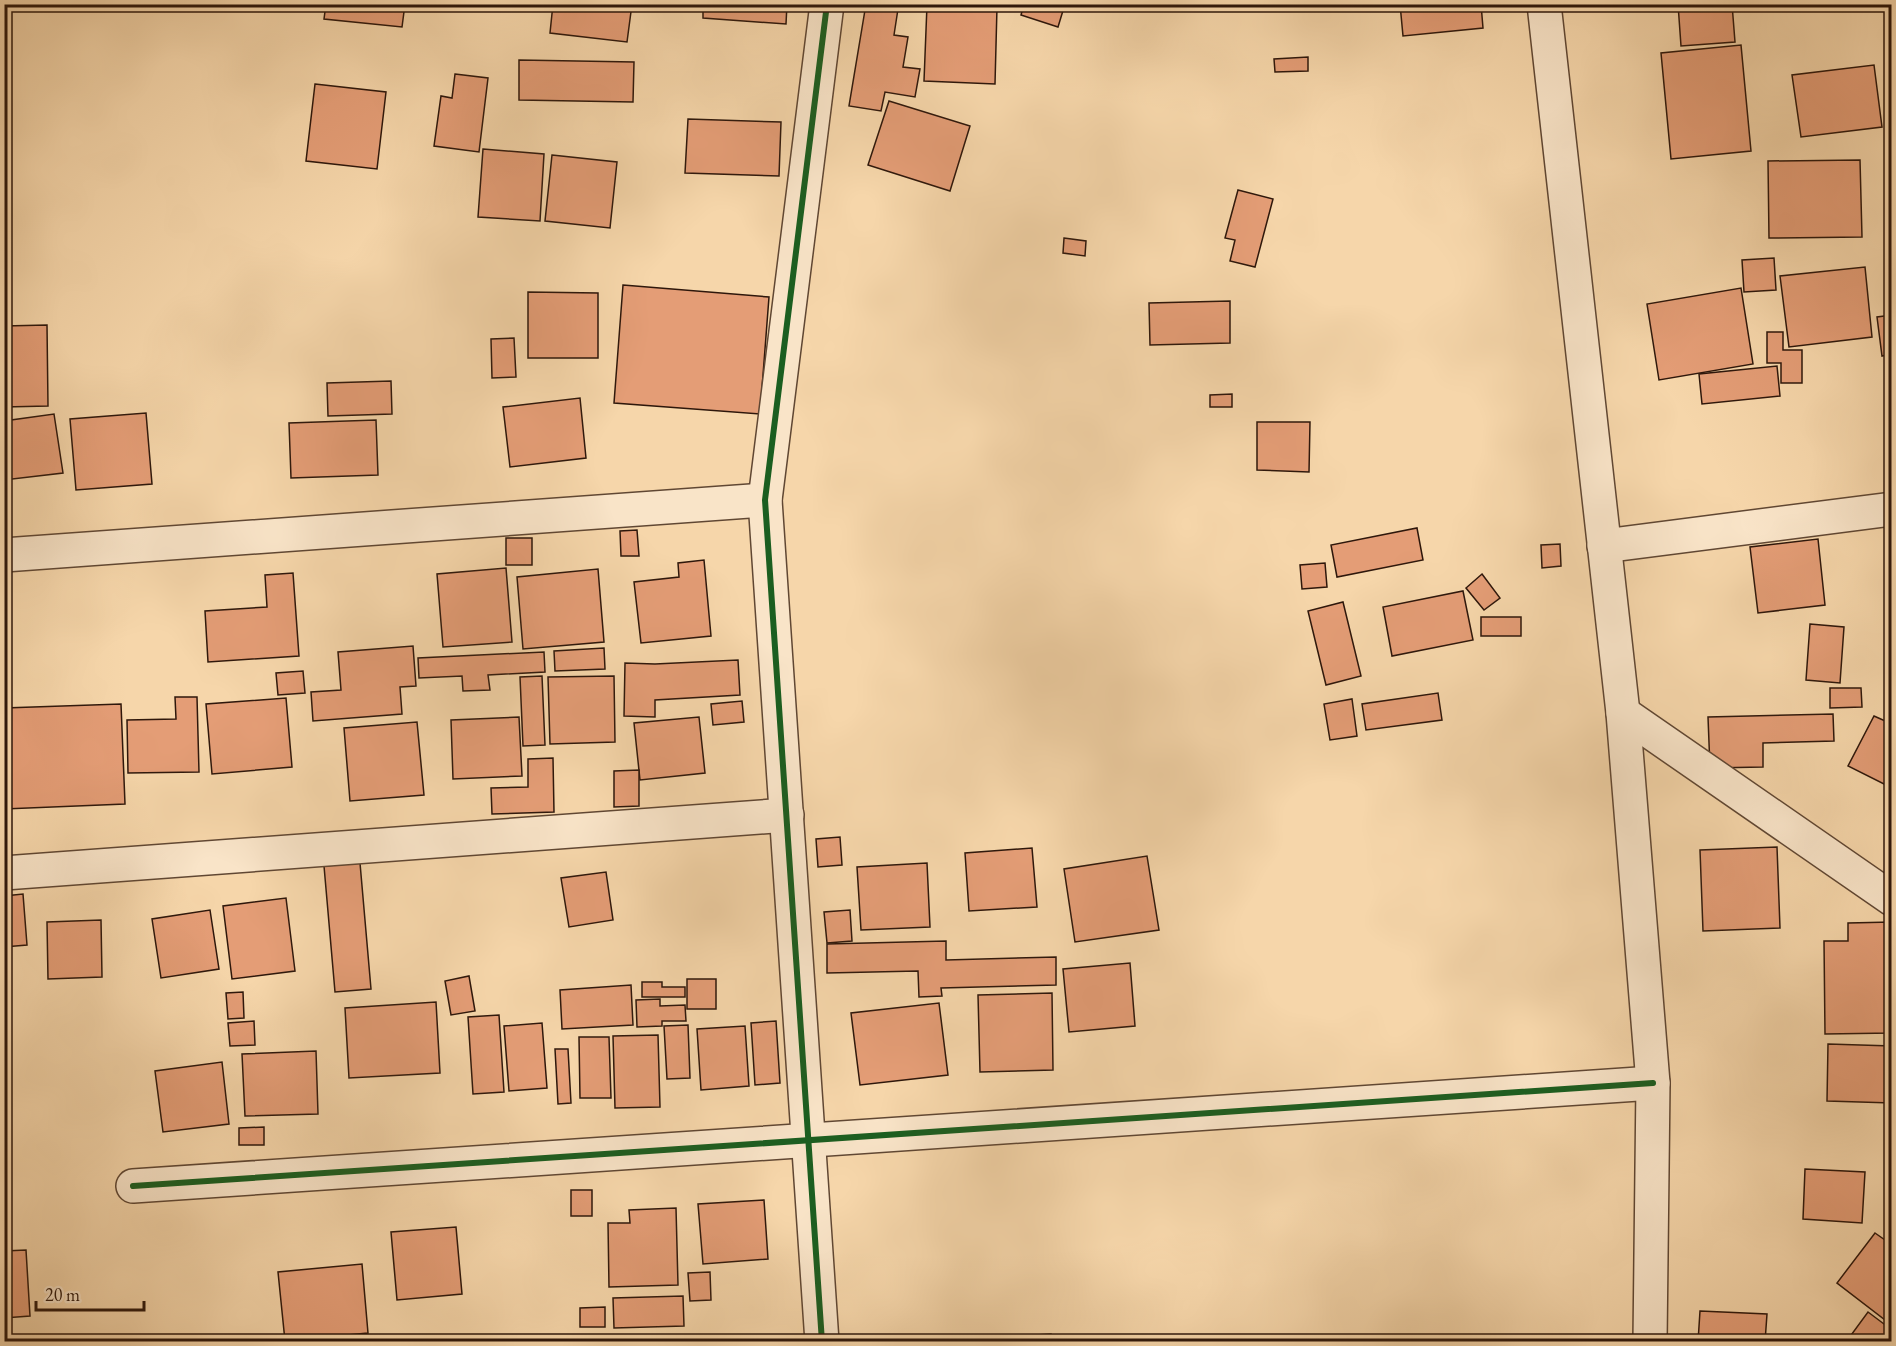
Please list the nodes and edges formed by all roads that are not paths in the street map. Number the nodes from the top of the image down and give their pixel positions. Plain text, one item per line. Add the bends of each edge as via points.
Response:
1 (827, 4) edge
2 (1544, 4) edge
3 (765, 500) junction
4 (1892, 509) edge
5 (1604, 546) junction
6 (4, 555) edge
7 (1623, 713) junction
8 (787, 815) junction
9 (4, 873) edge
10 (1892, 899) edge
11 (1653, 1083) junction
12 (808, 1140) junction
13 (133, 1186) dead end
14 (822, 1341) edge
15 (1650, 1341) edge

1 - 3 street
2 - 5 street
3 - 6 street
3 - 8 street
4 - 5 street
5 - 7 street
7 - 10 street
7 - 11 street
8 - 9 street
8 - 12 street
11 - 12 street
11 - 15 street
12 - 13 street
12 - 14 street

